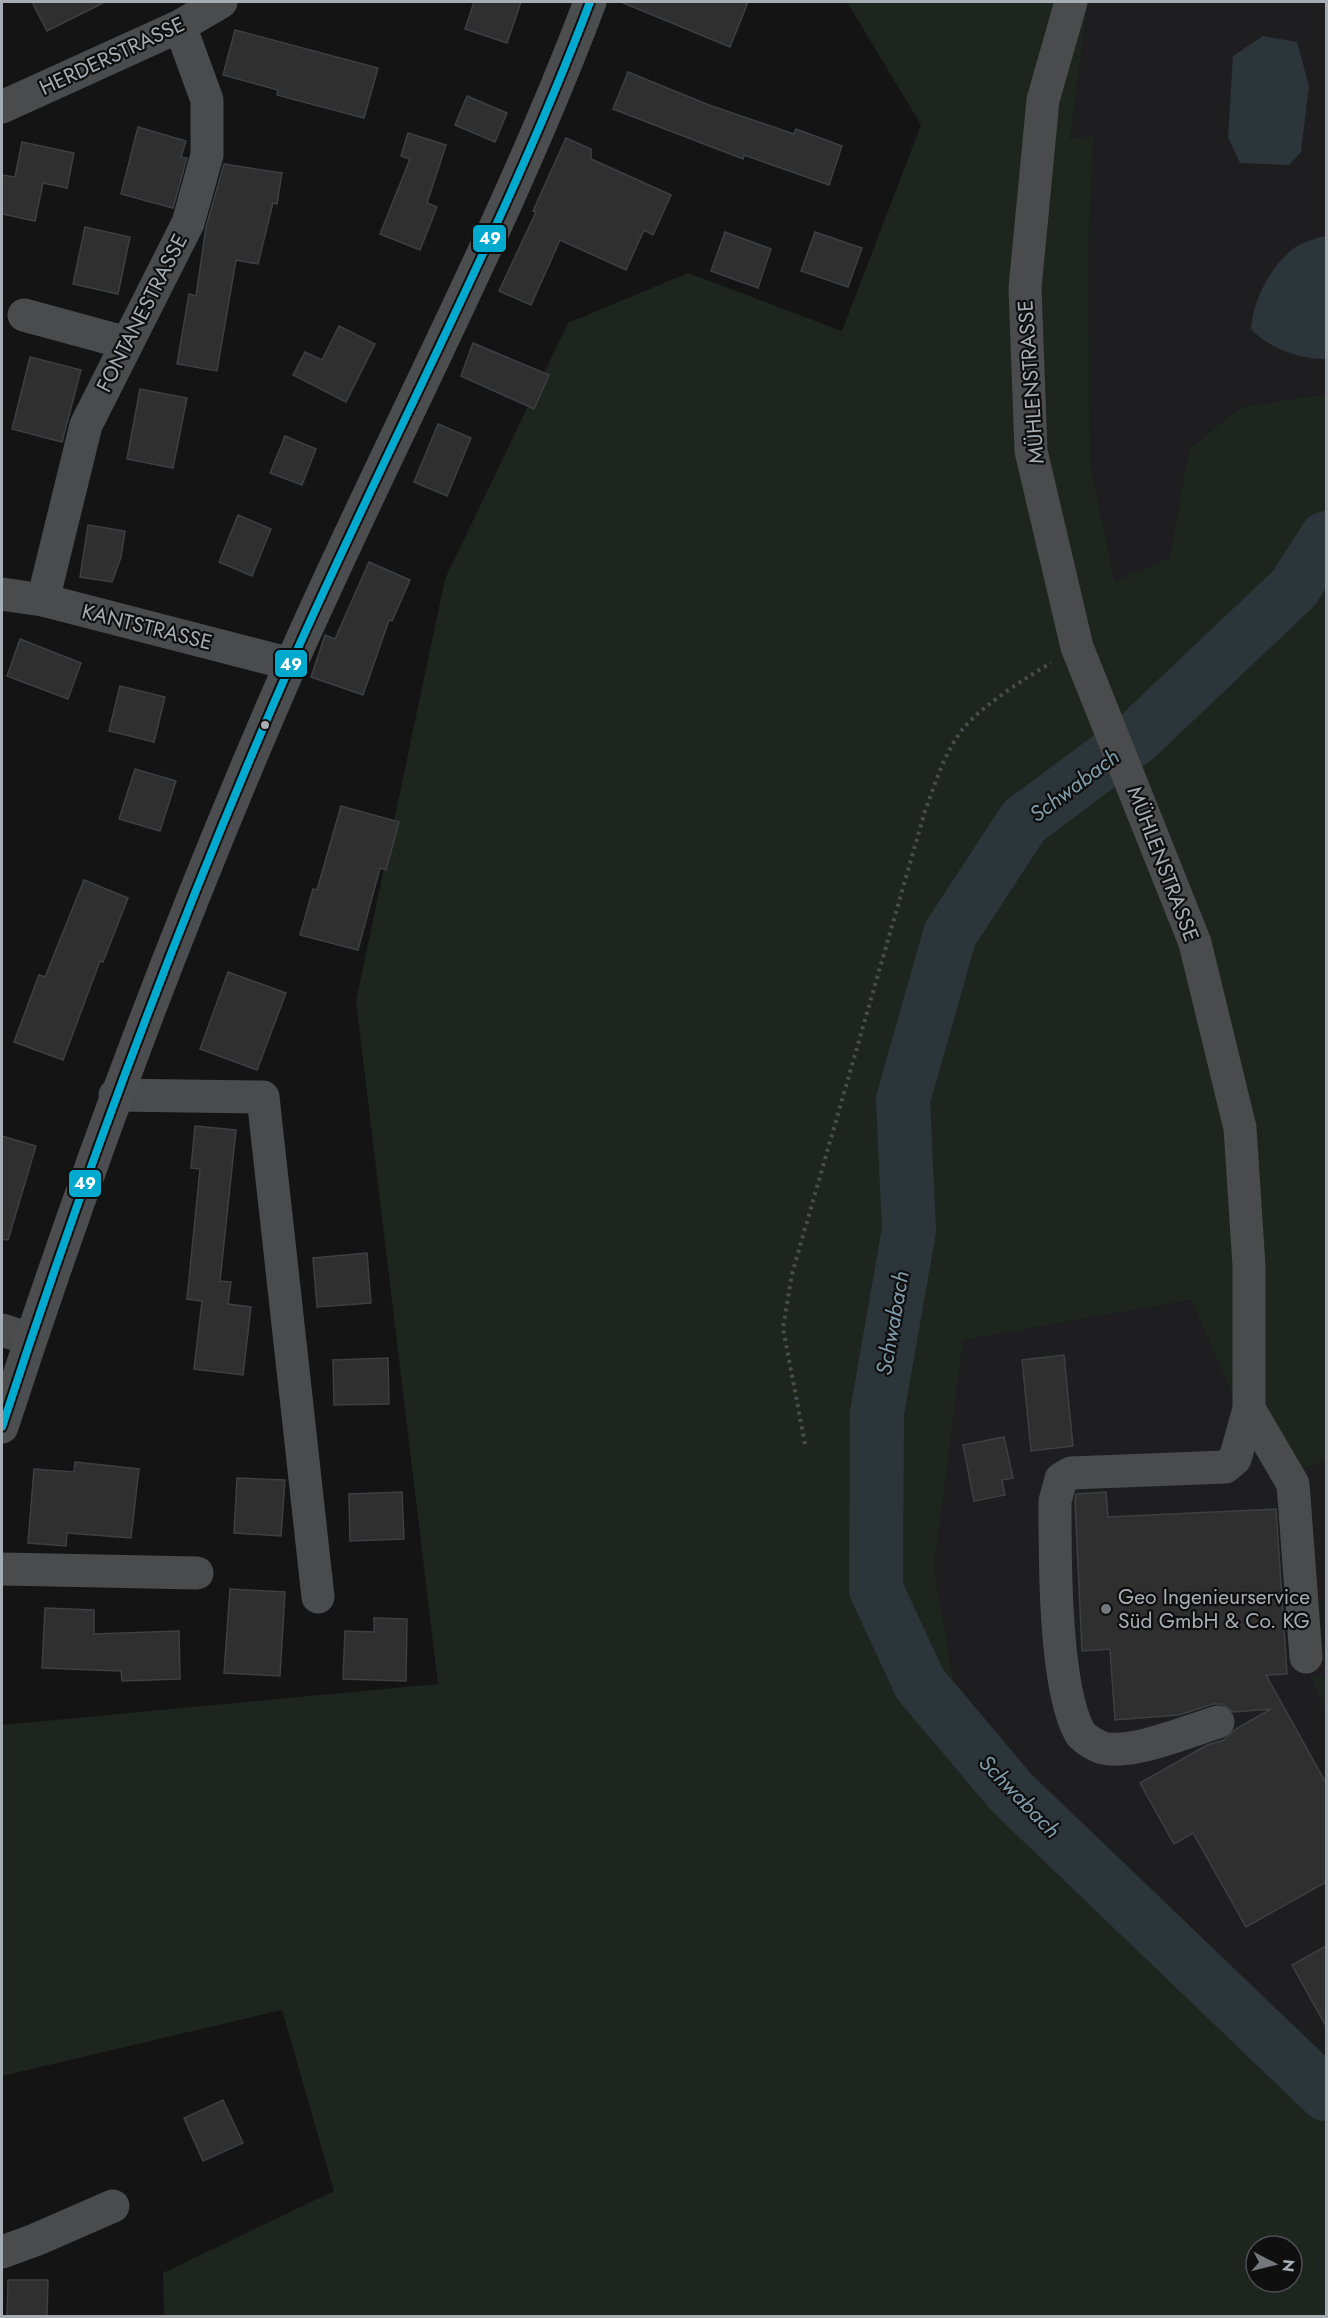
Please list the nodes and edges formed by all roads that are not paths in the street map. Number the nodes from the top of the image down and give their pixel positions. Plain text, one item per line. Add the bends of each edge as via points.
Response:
1 (221, 2) edge
2 (590, 2) edge
3 (1071, 2) edge
4 (180, 26) junction
5 (2, 107) edge
6 (24, 315) dead end
7 (127, 343) junction
8 (2, 594) edge
9 (43, 600) junction
10 (291, 664) junction
11 (115, 1095) junction
12 (16, 1334) edge
13 (1249, 1409) junction
14 (2, 1427) edge
15 (2, 1569) edge
16 (197, 1573) dead end
17 (318, 1597) dead end
18 (1306, 1657) dead end
19 (1218, 1722) dead end
20 (113, 2206) dead end
21 (2, 2252) edge

1 - 4 street, HERDERSTRASSE
2 - 10 main road via 501,213
3 - 13 street, MÜHLENSTRASSE via 1043,100 1025,288 1031,451 1077,647 1195,943 1240,1128 1249,1266
4 - 5 street, HERDERSTRASSE
4 - 7 street, FONTANESTRASSE via 207,100 207,155 188,223
6 - 7 street
7 - 9 street, FONTANESTRASSE via 86,425
8 - 9 street, KANTSTRASSE
9 - 10 street, KANTSTRASSE
10 - 11 main road via 190,901
11 - 12 main road
11 - 17 street via 263,1097
12 - 14 main road
13 - 18 street via 1293,1484
13 - 19 street via 1235,1459 1225,1467 1071,1473 1061,1479 1054,1501 1063,1664 1070,1711 1081,1736 1102,1748 1131,1748
15 - 16 street
20 - 21 street

